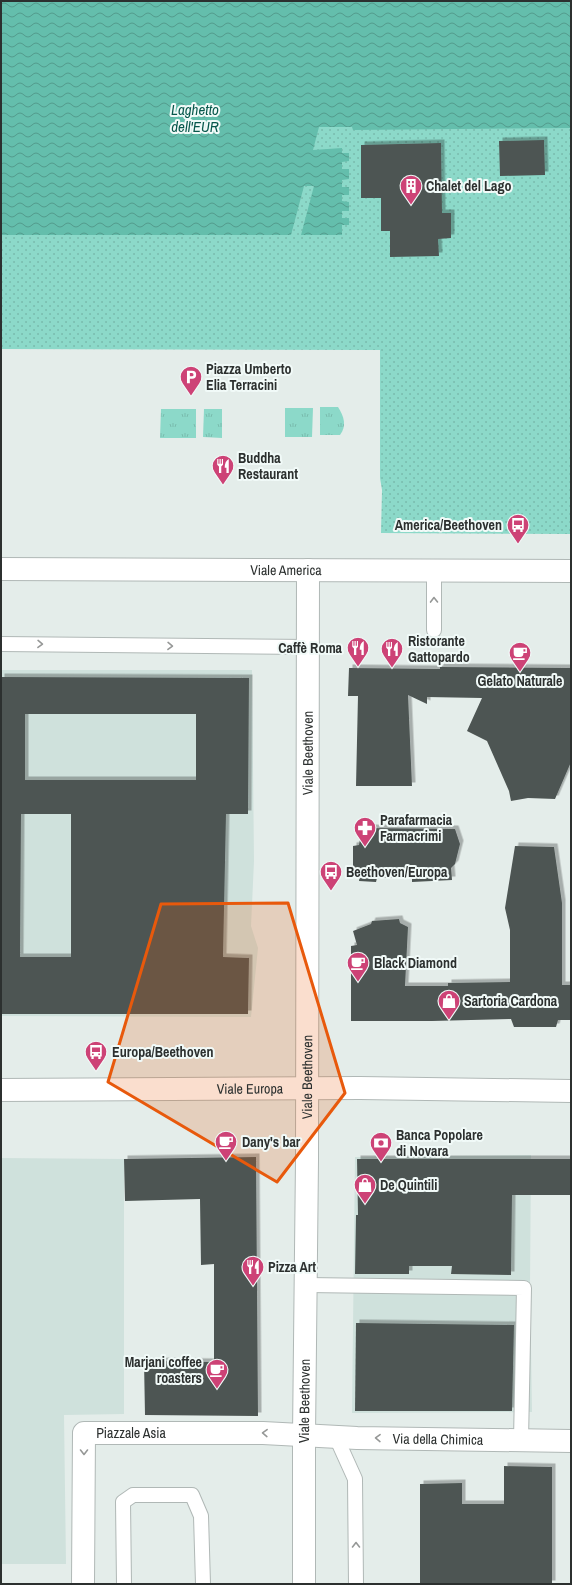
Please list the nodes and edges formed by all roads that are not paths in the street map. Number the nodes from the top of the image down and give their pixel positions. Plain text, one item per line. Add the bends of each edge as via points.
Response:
1 (1, 569) edge
2 (308, 570) junction
3 (434, 570) junction
4 (571, 571) edge
5 (434, 630) dead end
6 (1, 644) edge
7 (308, 647) junction
8 (307, 1089) junction
9 (1, 1090) edge
10 (571, 1091) edge
11 (306, 1285) junction
12 (304, 1435) junction
13 (336, 1437) junction
14 (521, 1440) junction
15 (571, 1441) edge
16 (83, 1584) edge
17 (124, 1584) edge
18 (202, 1584) edge
19 (304, 1584) edge
20 (356, 1584) edge

1 - 2 street, Viale America
2 - 3 street, Viale America
2 - 7 street, Viale Beethoven
3 - 4 street, Viale America
5 -> 3 lane
6 -> 7 lane
7 - 8 street, Viale Beethoven
8 - 9 street, Viale Europa
8 - 10 street, Viale Europa
8 - 11 street, Viale Beethoven
11 - 12 street, Viale Beethoven
11 - 14 lane via 524,1288
12 - 13 street, Via della Chimica
12 -> 16 street, Piazzale Asia via 84,1433
12 - 19 street, Viale Beethoven
14 -> 13 street, Via della Chimica
20 -> 13 lane via 356,1479
14 - 15 street, Via della Chimica
17 - 18 lane via 123,1502 133,1495 192,1495 201,1516

